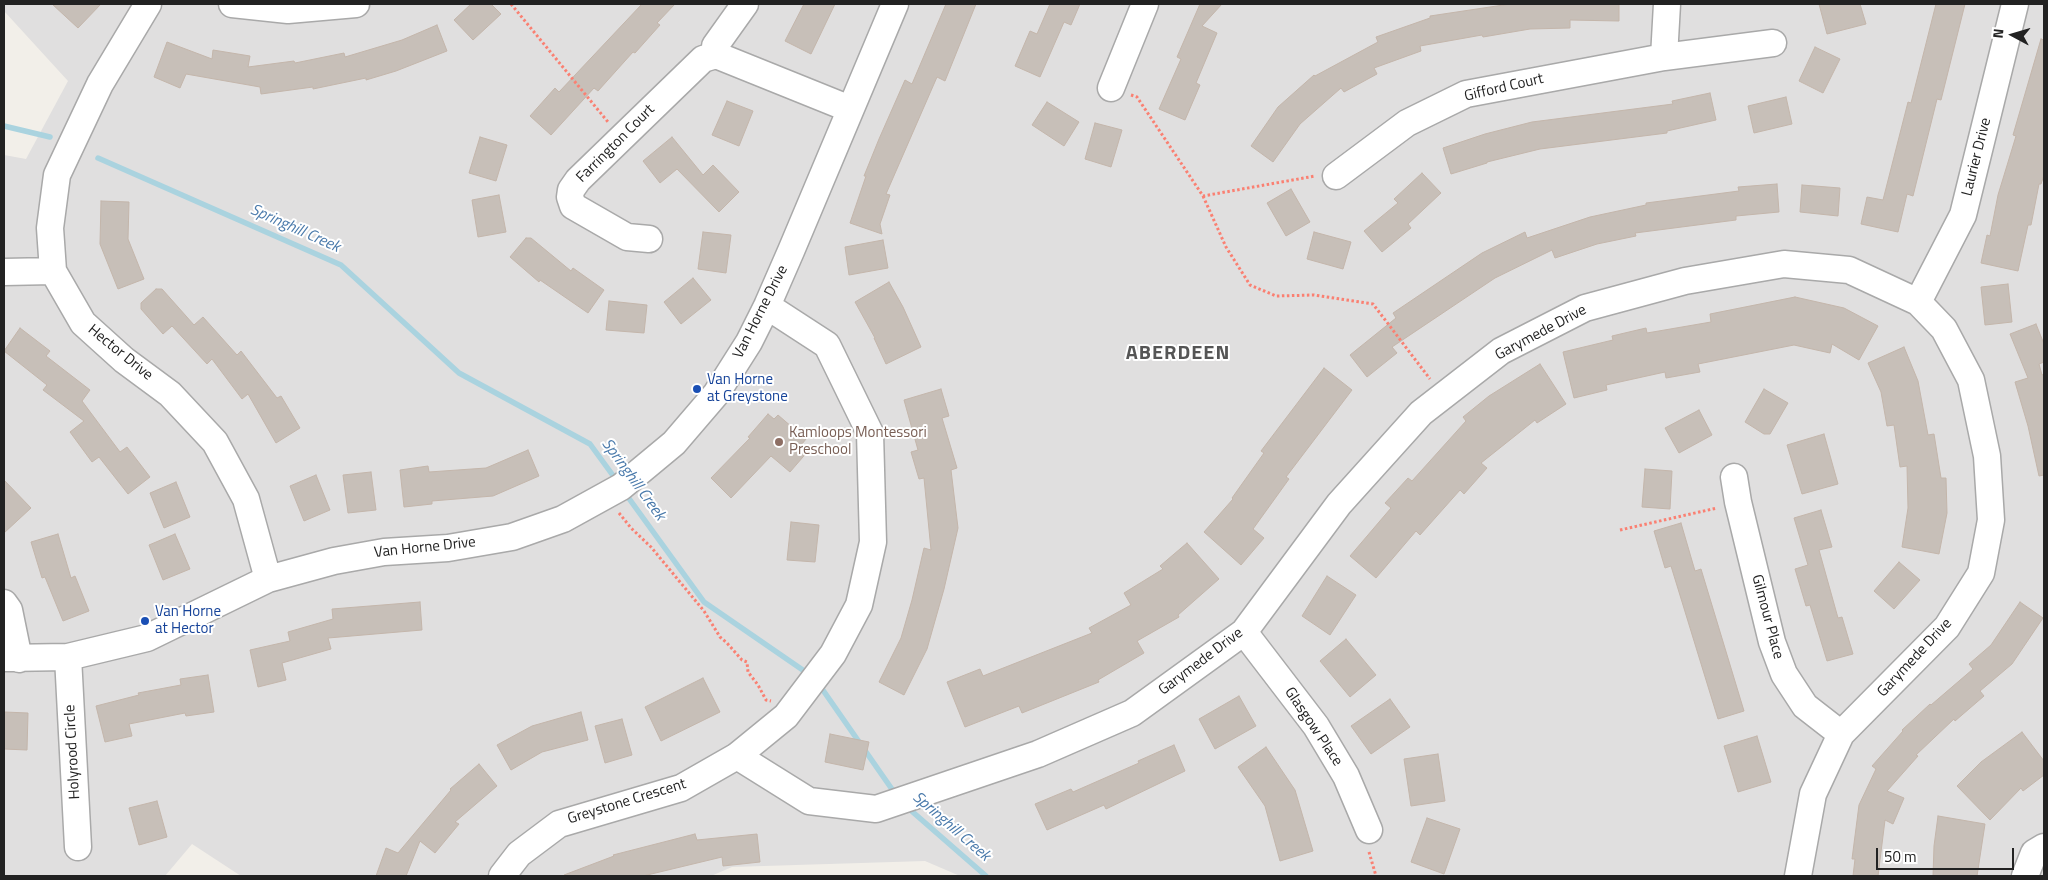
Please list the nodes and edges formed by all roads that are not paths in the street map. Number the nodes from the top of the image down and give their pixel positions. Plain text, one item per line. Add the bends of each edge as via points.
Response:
1 (148, 4) edge
2 (232, 4) edge
3 (356, 4) edge
4 (745, 4) edge
5 (895, 4) edge
6 (1145, 4) edge
7 (1667, 4) edge
8 (2015, 4) edge
9 (1773, 43) dead end
10 (716, 54) junction
11 (1664, 58) junction
12 (1111, 88) road end
13 (850, 109) junction
14 (1336, 176) road end
15 (649, 240) dead end
16 (53, 271) junction
17 (4, 272) edge
18 (1918, 302) junction
19 (768, 306) junction
20 (1734, 477) dead end
21 (268, 579) junction
22 (4, 603) edge
23 (1244, 632) junction
24 (68, 657) junction
25 (11, 658) edge
26 (1841, 734) junction
27 (737, 756) junction
28 (1369, 840) road end
29 (78, 847) dead end
30 (2044, 847) edge
31 (502, 876) edge
32 (1798, 876) edge
33 (2025, 876) edge

1 - 16 street, Hector Drive via 100,84 57,175 50,228
2 - 3 street via 288,10
4 - 10 street via 715,46
5 - 13 street, Van Horne Drive
6 - 12 street
7 - 11 street
8 - 18 street, Laurier Drive via 1963,215
9 - 11 street, Gifford Court
10 - 13 street
10 - 15 street, Farrington Court via 703,59 571,190 573,206 627,237
11 - 14 street, Gifford Court via 1466,94 1407,123
13 - 19 street, Van Horne Drive
16 - 17 street
16 - 21 street, Hector Drive via 83,323 124,360 170,394 215,442 246,499
18 - 23 street, Garymede Drive via 1849,270 1784,264 1685,281 1585,308 1501,351 1421,413 1339,504
18 - 26 street, Garymede Drive via 1944,329 1971,380 1987,456 1991,520 1981,573 1947,627
19 - 21 street, Van Horne Drive via 716,394 674,442 606,496 563,519 512,537 448,548 384,552 334,561
19 - 27 street, Greystone Crescent via 827,345 870,433 873,542 859,605 833,654 786,716
20 - 26 street, Gilmour Place via 1772,642 1784,674 1806,706
21 - 24 street, Van Horne Drive via 147,638
22 - 25 street via 9,610
23 - 27 street, Garymede Drive via 1132,713 1038,754 876,809 809,801
23 - 28 street, Glasgow Place via 1316,726 1346,776
24 - 25 street, Van Horne Drive
24 - 29 street, Holyrood Circle
26 - 32 street, Garymede Drive via 1813,794
27 - 31 street, Greystone Crescent via 681,788 559,824 519,854
30 - 33 street via 2034,853

